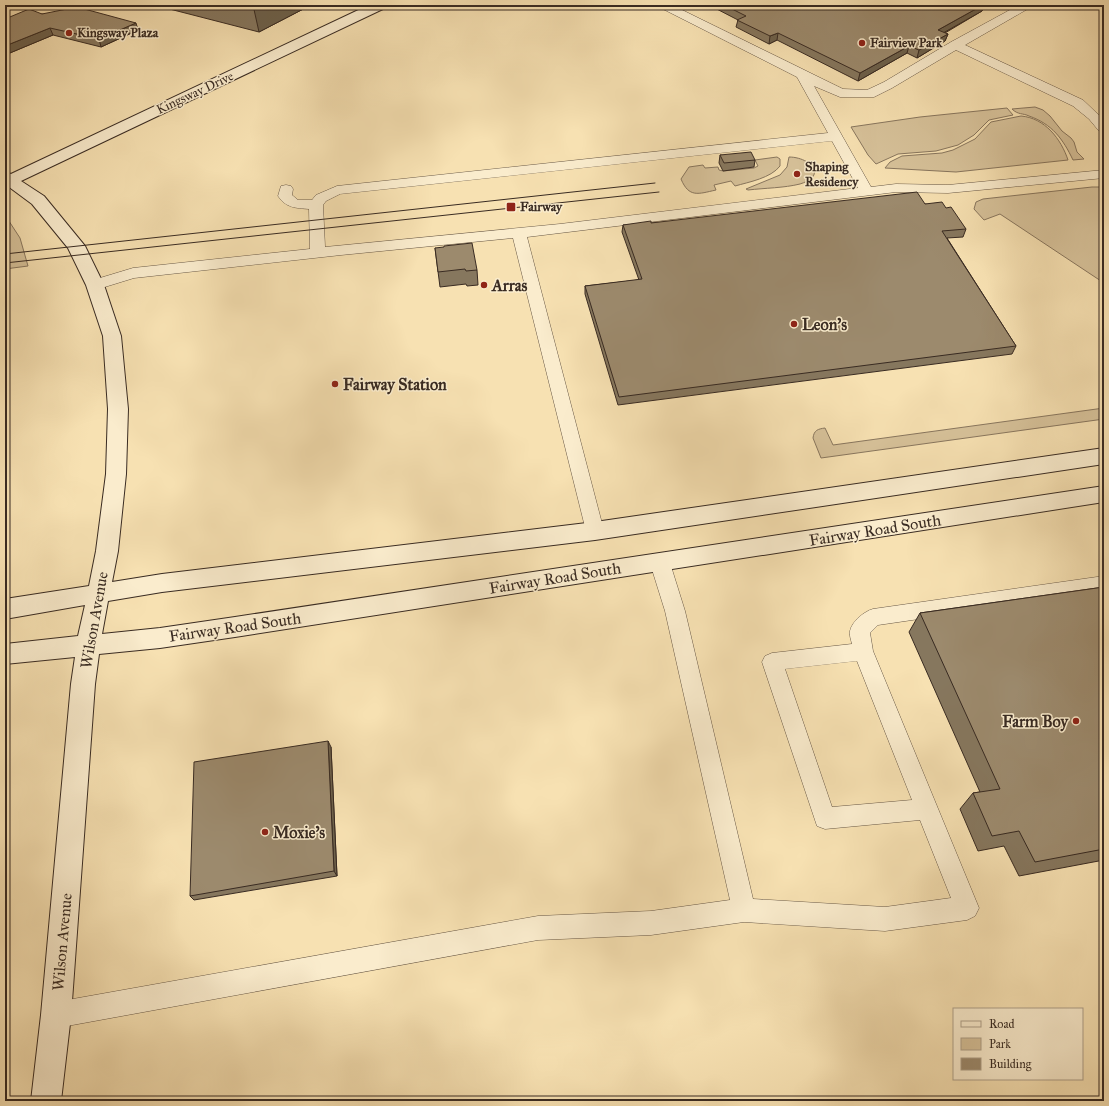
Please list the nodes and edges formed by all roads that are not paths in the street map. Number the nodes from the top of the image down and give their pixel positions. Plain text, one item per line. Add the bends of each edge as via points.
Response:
1 (380, 5) edge
2 (663, 5) edge
3 (1027, 5) edge
4 (955, 45) junction
5 (802, 76) junction
6 (1104, 128) edge
7 (837, 136) junction
8 (1104, 174) edge
9 (8, 178) edge
10 (286, 189) dead end
11 (867, 192) junction
12 (316, 205) junction
13 (519, 233) junction
14 (318, 252) junction
15 (95, 285) junction
16 (1104, 456) edge
17 (1104, 494) edge
18 (595, 530) junction
19 (660, 563) junction
20 (1104, 584) edge
21 (98, 594) junction
22 (5, 609) edge
23 (88, 646) junction
24 (863, 651) junction
25 (5, 654) edge
26 (927, 809) junction
27 (744, 910) junction
28 (56, 1015) junction
29 (46, 1101) edge

1 - 9 main road, Kingsway Drive
2 - 5 lane
3 - 4 lane
4 - 5 lane via 869,94 840,93
4 - 6 lane via 1078,103
5 - 7 lane
7 - 11 lane
7 - 12 lane via 346,188 328,193
8 - 11 lane via 948,189 896,188
9 - 15 main road, Wilson Avenue via 38,200 76,246
10 - 12 lane via 285,196 294,204
11 - 13 lane
12 - 14 lane
13 - 14 lane
13 - 18 lane
14 - 15 lane via 132,273
15 - 21 main road, Wilson Avenue via 112,336 118,409 116,474 107,551
16 - 18 main road
17 - 19 main road, Fairway Road South
18 - 21 main road via 162,583
19 - 23 main road, Fairway Road South
19 - 27 lane via 675,610
20 - 24 lane via 873,617 860,631
21 - 22 main road
21 - 23 main road, Wilson Avenue
23 - 25 main road, Fairway Road South
23 - 28 main road, Wilson Avenue
24 - 26 lane
24 - 26 lane via 772,662 825,818
26 - 27 lane via 968,908 885,918
27 - 28 lane via 651,923 538,928
28 - 29 main road, Wilson Avenue

